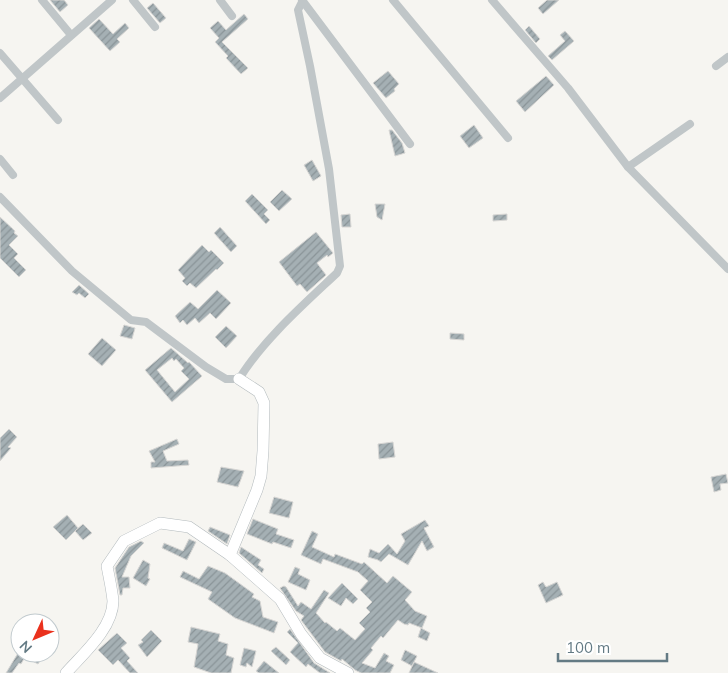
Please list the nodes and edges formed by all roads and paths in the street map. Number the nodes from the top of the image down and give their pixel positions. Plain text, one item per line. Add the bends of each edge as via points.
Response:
1 (42, 0) edge
2 (112, 0) edge
3 (133, 0) edge
4 (220, 0) edge
5 (393, 0) edge
6 (492, 0) edge
7 (302, 1) edge
8 (232, 16) dead end
9 (155, 27) dead end
10 (71, 36) junction
11 (0, 53) edge
12 (728, 57) edge
13 (716, 66) dead end
14 (22, 79) junction
15 (0, 98) edge
16 (58, 120) dead end
17 (690, 124) dead end
18 (508, 138) dead end
19 (410, 144) dead end
20 (0, 159) edge
21 (628, 168) junction
22 (13, 175) dead end
23 (1, 200) edge
24 (728, 269) edge
25 (239, 379) junction
26 (230, 555) junction
27 (66, 673) edge
28 (348, 673) edge

1 - 10 street
2 - 10 street
3 - 9 street
4 - 8 street
5 - 18 street
6 - 21 street via 568,88
7 - 19 street
7 - 25 street via 298,10 329,170 340,266 337,273 293,314 247,365
10 - 14 street
11 - 14 street
12 - 13 street
14 - 15 street
14 - 16 street
17 - 21 street
20 - 22 street
21 - 24 street
23 - 25 street via 72,271 132,320 146,322 226,379
25 - 26 street via 259,392 264,403 263,451 257,490
26 - 27 street via 188,527 170,524 160,523 124,541 107,566 113,602 108,623
26 - 28 street via 280,599 320,658

